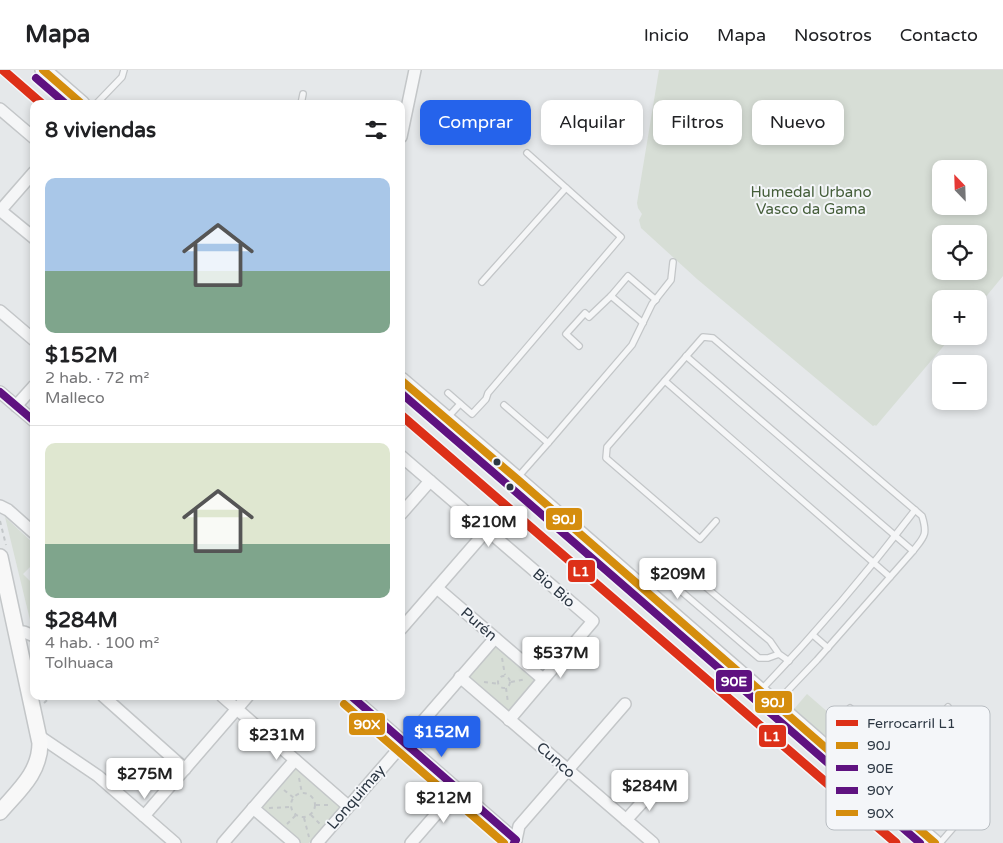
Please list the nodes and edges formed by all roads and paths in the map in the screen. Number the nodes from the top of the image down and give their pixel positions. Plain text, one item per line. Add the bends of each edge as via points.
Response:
1 (43, 70) edge
2 (124, 70) edge
3 (415, 70) edge
4 (303, 94) dead end
5 (77, 100) edge
6 (100, 100) edge
7 (302, 100) edge
8 (0, 108) edge
9 (405, 118) edge
10 (30, 134) edge
11 (527, 153) dead end
12 (30, 177) edge
13 (566, 188) junction
14 (0, 211) edge
15 (30, 235) edge
16 (673, 262) dead end
17 (482, 282) dead end
18 (611, 296) junction
19 (656, 300) junction
20 (0, 311) edge
21 (643, 323) junction
22 (30, 337) edge
23 (579, 346) dead end
24 (686, 356) junction
25 (665, 381) junction
26 (405, 383) edge
27 (30, 390) edge
28 (0, 392) edge
29 (448, 393) dead end
30 (460, 404) junction
31 (504, 405) dead end
32 (16, 406) junction
33 (30, 418) edge
34 (447, 419) junction
35 (548, 443) junction
36 (405, 459) edge
37 (516, 478) junction
38 (430, 481) junction
39 (0, 506) edge
40 (405, 509) edge
41 (915, 510) junction
42 (716, 521) dead end
43 (30, 529) edge
44 (487, 530) junction
45 (895, 536) junction
46 (913, 551) junction
47 (873, 563) junction
48 (1, 564) edge
49 (890, 577) junction
50 (437, 588) junction
51 (405, 623) edge
52 (16, 632) junction
53 (30, 634) edge
54 (813, 635) junction
55 (495, 638) junction
56 (828, 648) junction
57 (779, 654) junction
58 (789, 661) junction
59 (460, 678) junction
60 (511, 680) joint
61 (543, 680) junction
62 (760, 690) junction
63 (30, 695) edge
64 (31, 700) edge
65 (48, 700) edge
66 (107, 700) edge
67 (227, 700) edge
68 (245, 700) edge
69 (356, 700) edge
70 (44, 704) dead end
71 (625, 704) dead end
72 (775, 704) junction
73 (237, 709) junction
74 (509, 720) junction
75 (39, 736) junction
76 (404, 742) junction
77 (826, 748) edge
78 (295, 760) junction
79 (185, 769) junction
80 (568, 770) junction
81 (275, 782) junction
82 (656, 787) dead end
83 (458, 789) junction
84 (294, 798) junction
85 (348, 806) junction
86 (291, 807) junction
87 (253, 808) junction
88 (0, 812) edge
89 (144, 816) junction
90 (304, 818) junction
91 (626, 820) junction
92 (920, 830) edge
93 (951, 830) edge
94 (516, 842) edge
95 (175, 843) edge
96 (223, 843) edge
97 (294, 843) edge
98 (310, 843) edge
99 (317, 843) edge
100 (411, 843) edge
101 (653, 843) edge
102 (935, 843) edge
103 (940, 843) edge

1 - 5 main road
2 - 6 lane via 122,77
3 - 9 street
4 - 7 lane
8 - 10 street
11 - 13 lane
12 - 14 street
13 - 17 lane
13 - 30 lane via 621,236 472,414
14 - 15 street
16 - 19 lane via 671,280
18 - 19 lane via 628,276
18 - 21 lane
18 - 23 lane via 590,317 586,313 566,334
19 - 21 lane
20 - 22 street
21 - 35 lane via 632,345
24 - 25 lane
24 - 41 lane via 703,337 713,338
24 - 45 lane
25 - 42 lane via 607,447 606,458 700,540
25 - 47 lane
26 - 34 main road
27 - 32 street
28 - 32 street
29 - 30 lane
30 - 34 lane
31 - 35 lane
32 - 33 street
34 - 37 main road
35 - 37 lane
36 - 38 street, Bio Bio
37 - 62 main road
38 - 40 street
38 - 44 street, Bio Bio
39 - 43 street
41 - 45 lane
41 - 46 lane via 922,516 925,535
44 - 50 street
44 - 61 street, Bio Bio via 593,622
45 - 46 lane
45 - 47 lane
46 - 49 lane
47 - 49 lane
47 - 54 lane
48 - 52 main road
49 - 56 lane
50 - 51 street
50 - 55 street, Purén
52 - 53 street
52 - 63 main road
54 - 56 lane
54 - 58 lane
55 - 59 street, Lonquimay
55 - 61 street, Purén
56 - 72 lane
57 - 57 lane via 759,658 682,592 680,587 685,579 695,578 770,641
57 - 58 lane
58 - 62 lane
59 - 74 street, Cunco
59 - 76 street, Lonquimay
60 - 60 path via 503,675 498,684 506,688
61 - 74 street
62 - 72 main road
64 - 75 main road
65 - 70 path
66 - 79 street
67 - 73 street
68 - 73 street
69 - 76 street
71 - 80 street
72 - 77 main road
73 - 78 street
73 - 79 street
74 - 80 street, Cunco
75 - 88 main road via 40,750 35,768
75 - 89 street via 98,776
76 - 83 street
76 - 85 street, Lonquimay
78 - 81 street
78 - 85 street
79 - 89 street
80 - 91 street, Cunco
80 - 94 street via 519,826
81 - 84 path
81 - 87 street
82 - 91 street
83 - 94 street
83 - 100 street
84 - 86 path
84 - 90 path via 306,793 313,797 316,804 314,812
85 - 99 street, Lonquimay
86 - 87 path
86 - 90 path via 296,815
87 - 96 street
87 - 97 street
89 - 95 street
90 - 98 path
91 - 101 street, Cunco
92 - 102 main road
93 - 103 lane

